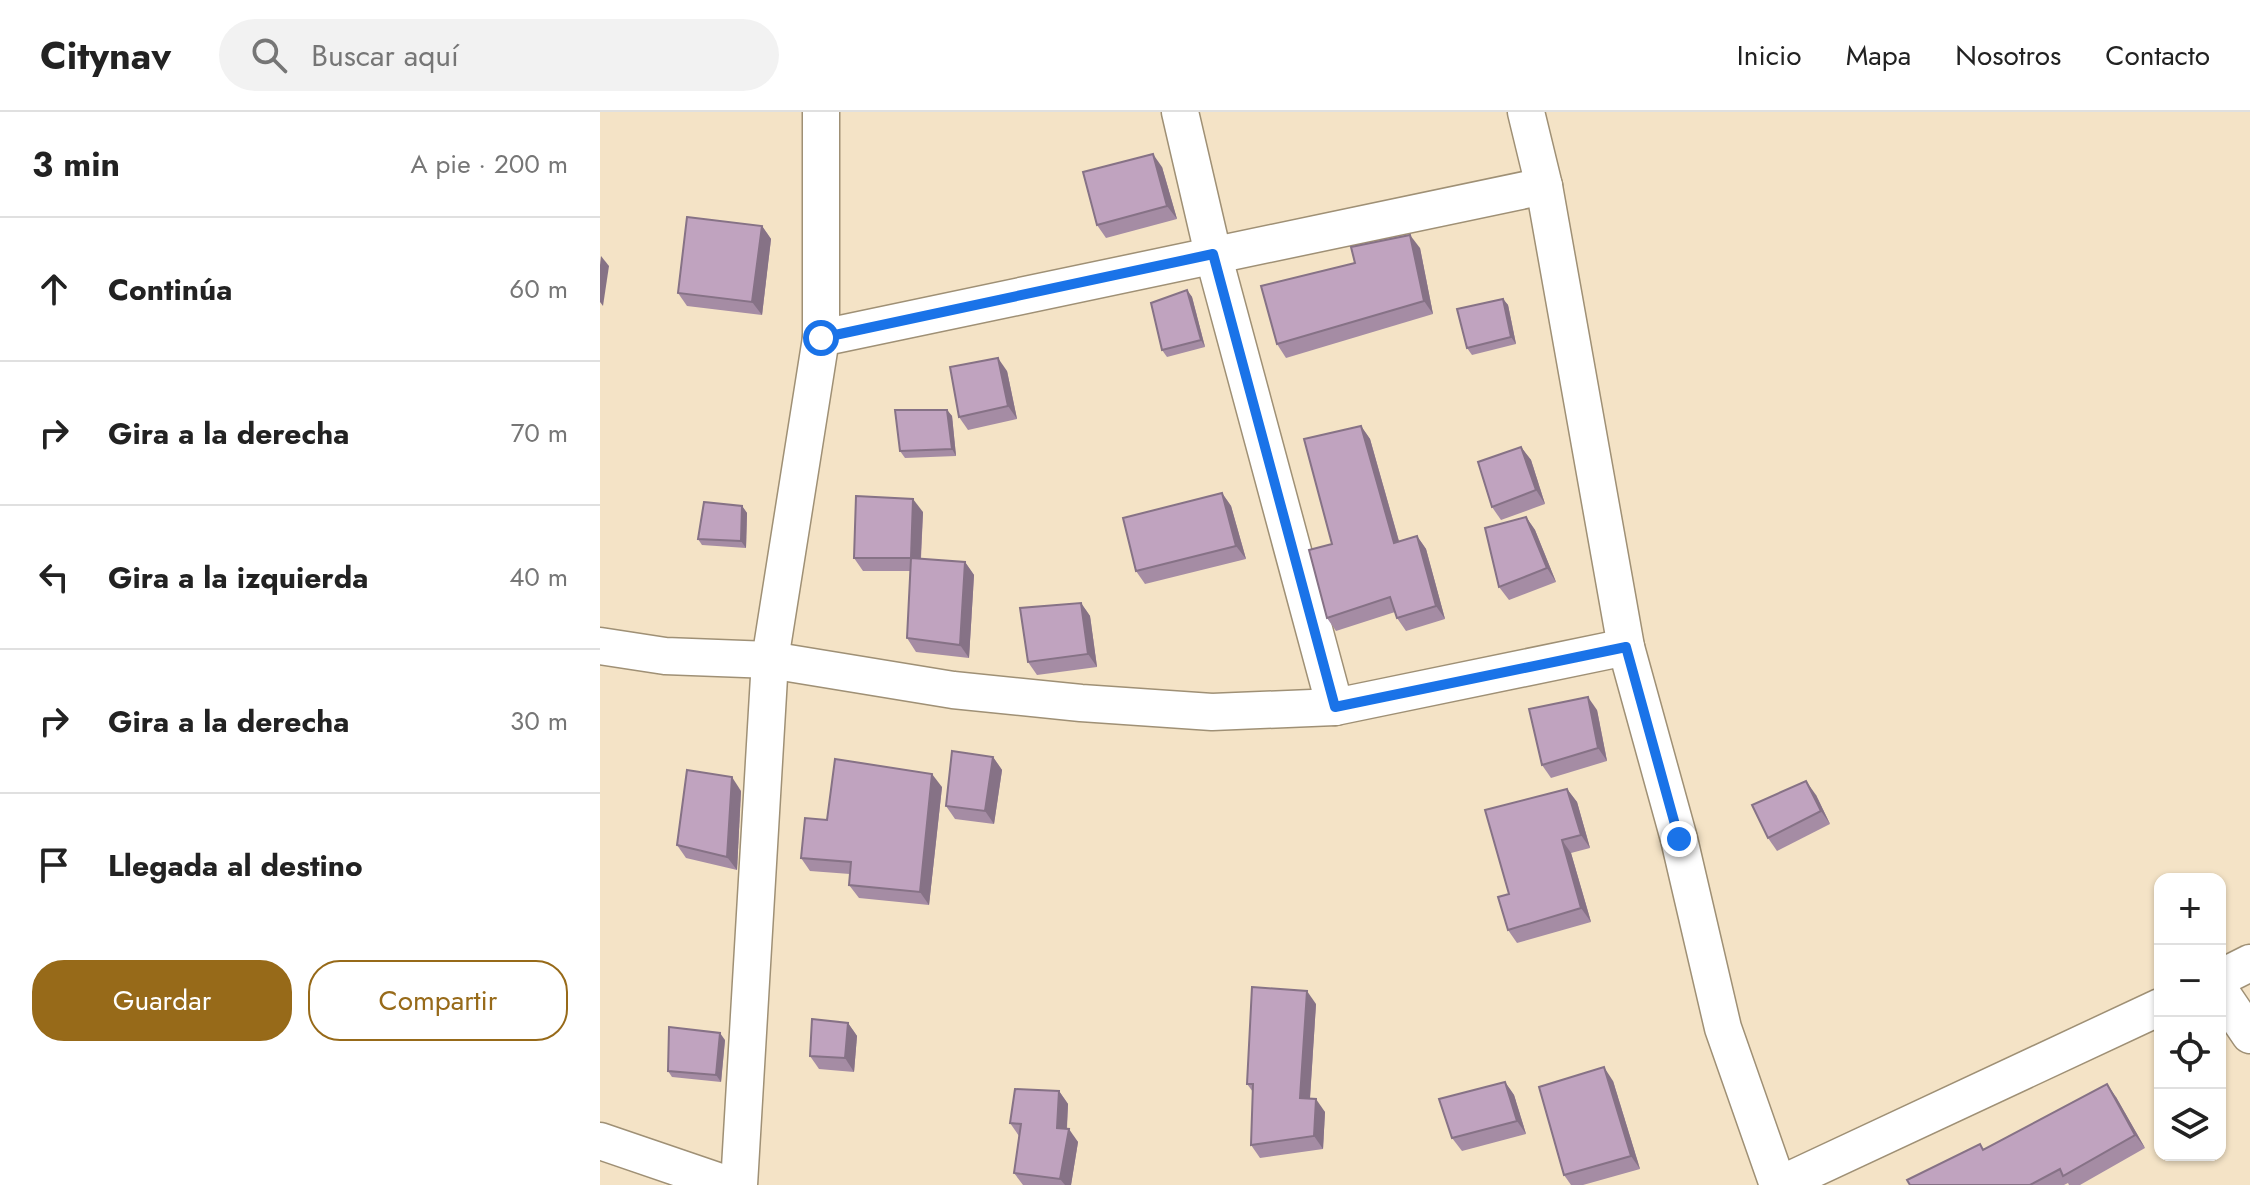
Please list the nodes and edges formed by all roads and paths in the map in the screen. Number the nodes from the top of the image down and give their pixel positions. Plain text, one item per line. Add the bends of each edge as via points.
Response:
1 (821, 112) edge
2 (1180, 112) edge
3 (1526, 112) edge
4 (1544, 186) junction
5 (1213, 254) junction
6 (821, 338) junction
7 (600, 646) edge
8 (1626, 647) junction
9 (770, 660) junction
10 (1335, 707) junction
11 (2250, 963) edge
12 (2226, 975) edge
13 (2226, 1000) edge
14 (2154, 1010) edge
15 (2250, 1035) edge
16 (600, 1141) edge
17 (729, 1185) edge
18 (739, 1185) edge
19 (1778, 1185) edge

1 - 6 street
2 - 5 street
3 - 4 street
4 - 5 street
4 - 8 street
5 - 6 street
5 - 10 street
6 - 9 street
7 - 9 street via 665,656
8 - 10 street
8 - 19 street via 1723,1028
9 - 10 street via 953,690 1081,703 1212,712
9 - 18 street
11 - 12 street
13 - 15 street
14 - 19 street
16 - 17 street

